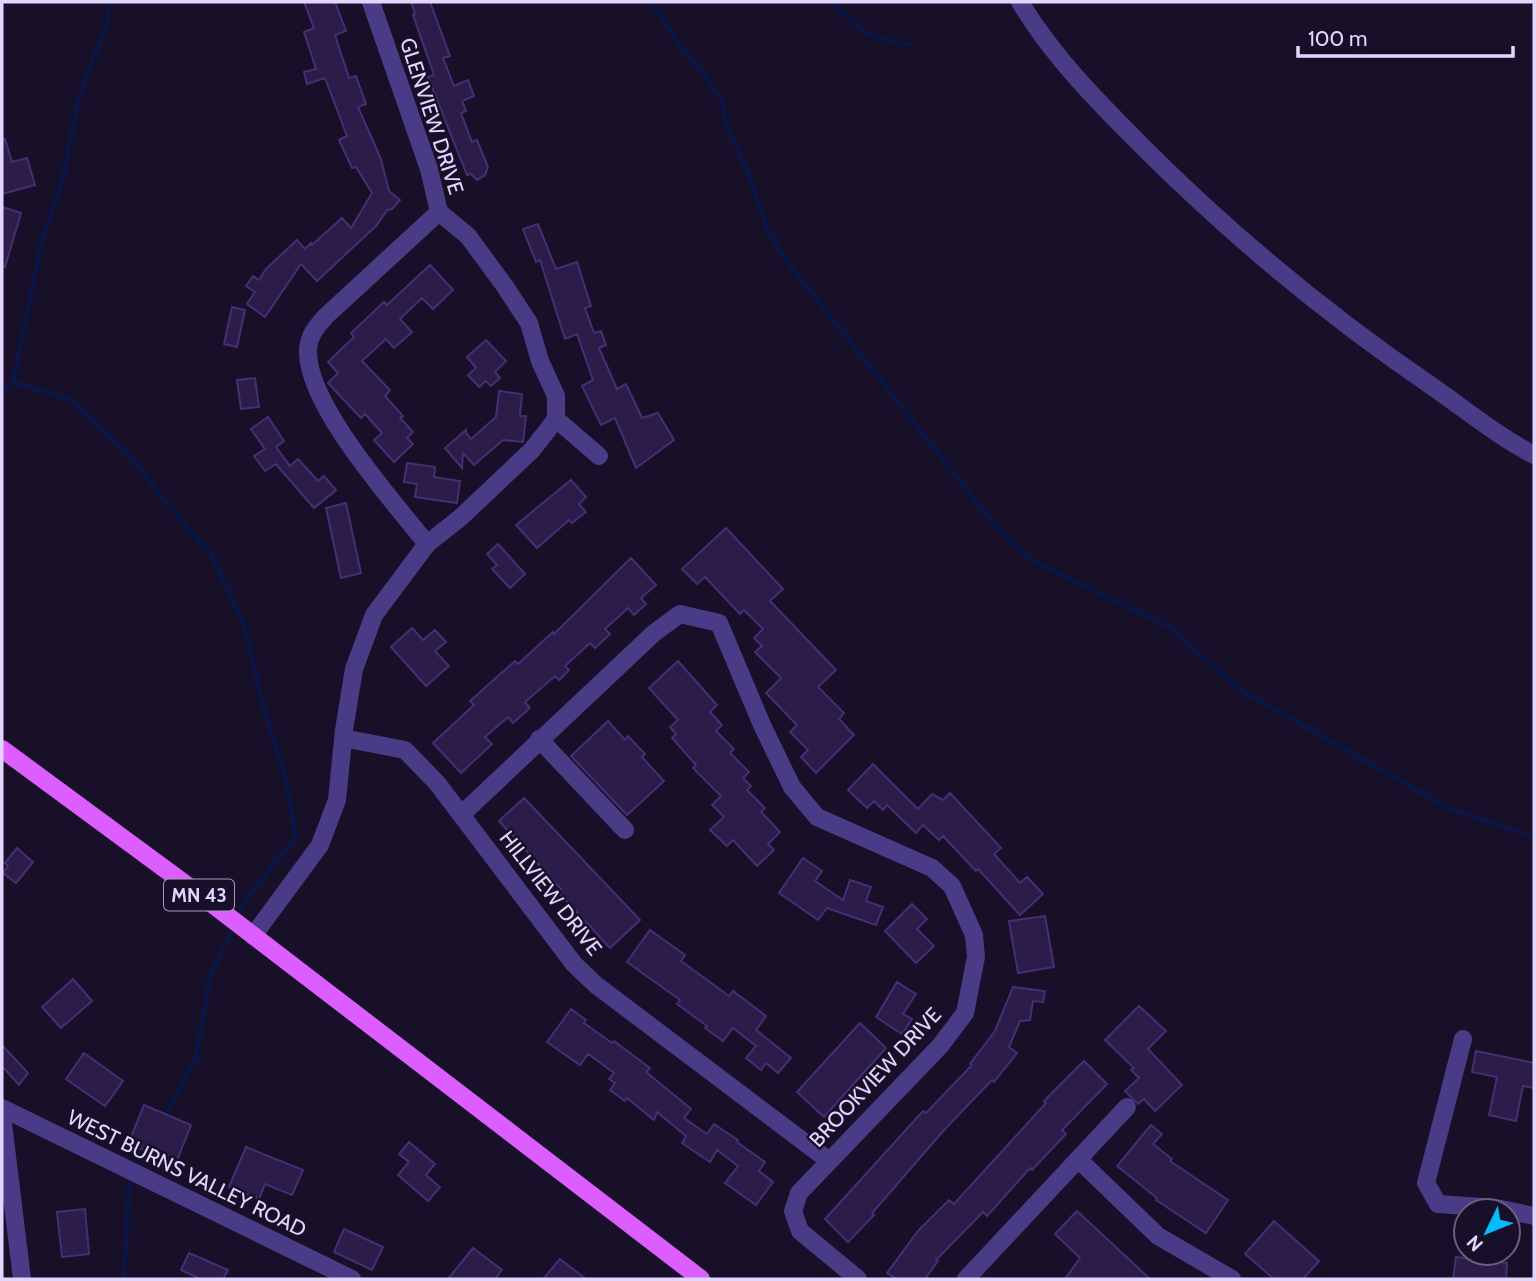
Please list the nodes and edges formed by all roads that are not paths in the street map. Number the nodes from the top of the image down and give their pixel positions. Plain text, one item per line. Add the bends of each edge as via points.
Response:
1 (371, 2) edge
2 (1020, 2) edge
3 (439, 212) junction
4 (556, 419) junction
5 (1534, 455) edge
6 (599, 456) dead end
7 (427, 544) junction
8 (343, 738) junction
9 (540, 739) junction
10 (2, 749) edge
11 (461, 815) junction
12 (625, 830) dead end
13 (253, 936) junction
14 (1462, 1039) dead end
15 (1127, 1107) dead end
16 (2, 1108) edge
17 (2, 1115) edge
18 (1078, 1159) junction
19 (828, 1160) junction
20 (1534, 1216) edge
21 (22, 1279) edge
22 (352, 1279) edge
23 (701, 1279) edge
24 (858, 1279) edge
25 (966, 1279) edge
26 (1232, 1279) edge

1 - 3 street, GLENVIEW DRIVE via 429,169
2 - 5 street via 1080,84 1198,202 1372,346
3 - 4 street, GLENVIEW DRIVE via 468,236 528,323 556,396
3 - 7 street via 326,316 312,333 308,349 319,396
4 - 6 street
4 - 7 street via 532,450
7 - 8 street via 374,615 363,639
8 - 11 street, HILLVIEW DRIVE via 405,750
8 - 13 street via 337,800 320,845
9 - 11 street, BROOKVIEW DRIVE
9 - 12 street
9 - 19 street, BROOKVIEW DRIVE via 680,614 719,624 792,787 817,817 932,868 952,886 974,935 976,957 965,1013 940,1046
10 - 13 main road, MN 43
11 - 19 street, HILLVIEW DRIVE via 596,985
13 - 23 main road, MN 43
14 - 20 street via 1426,1183 1438,1204
15 - 18 street
16 - 22 street, WEST BURNS VALLEY ROAD
17 - 21 street
18 - 25 street
18 - 26 street via 1158,1236
19 - 24 street, BROOKVIEW DRIVE via 799,1193 793,1211 800,1231

